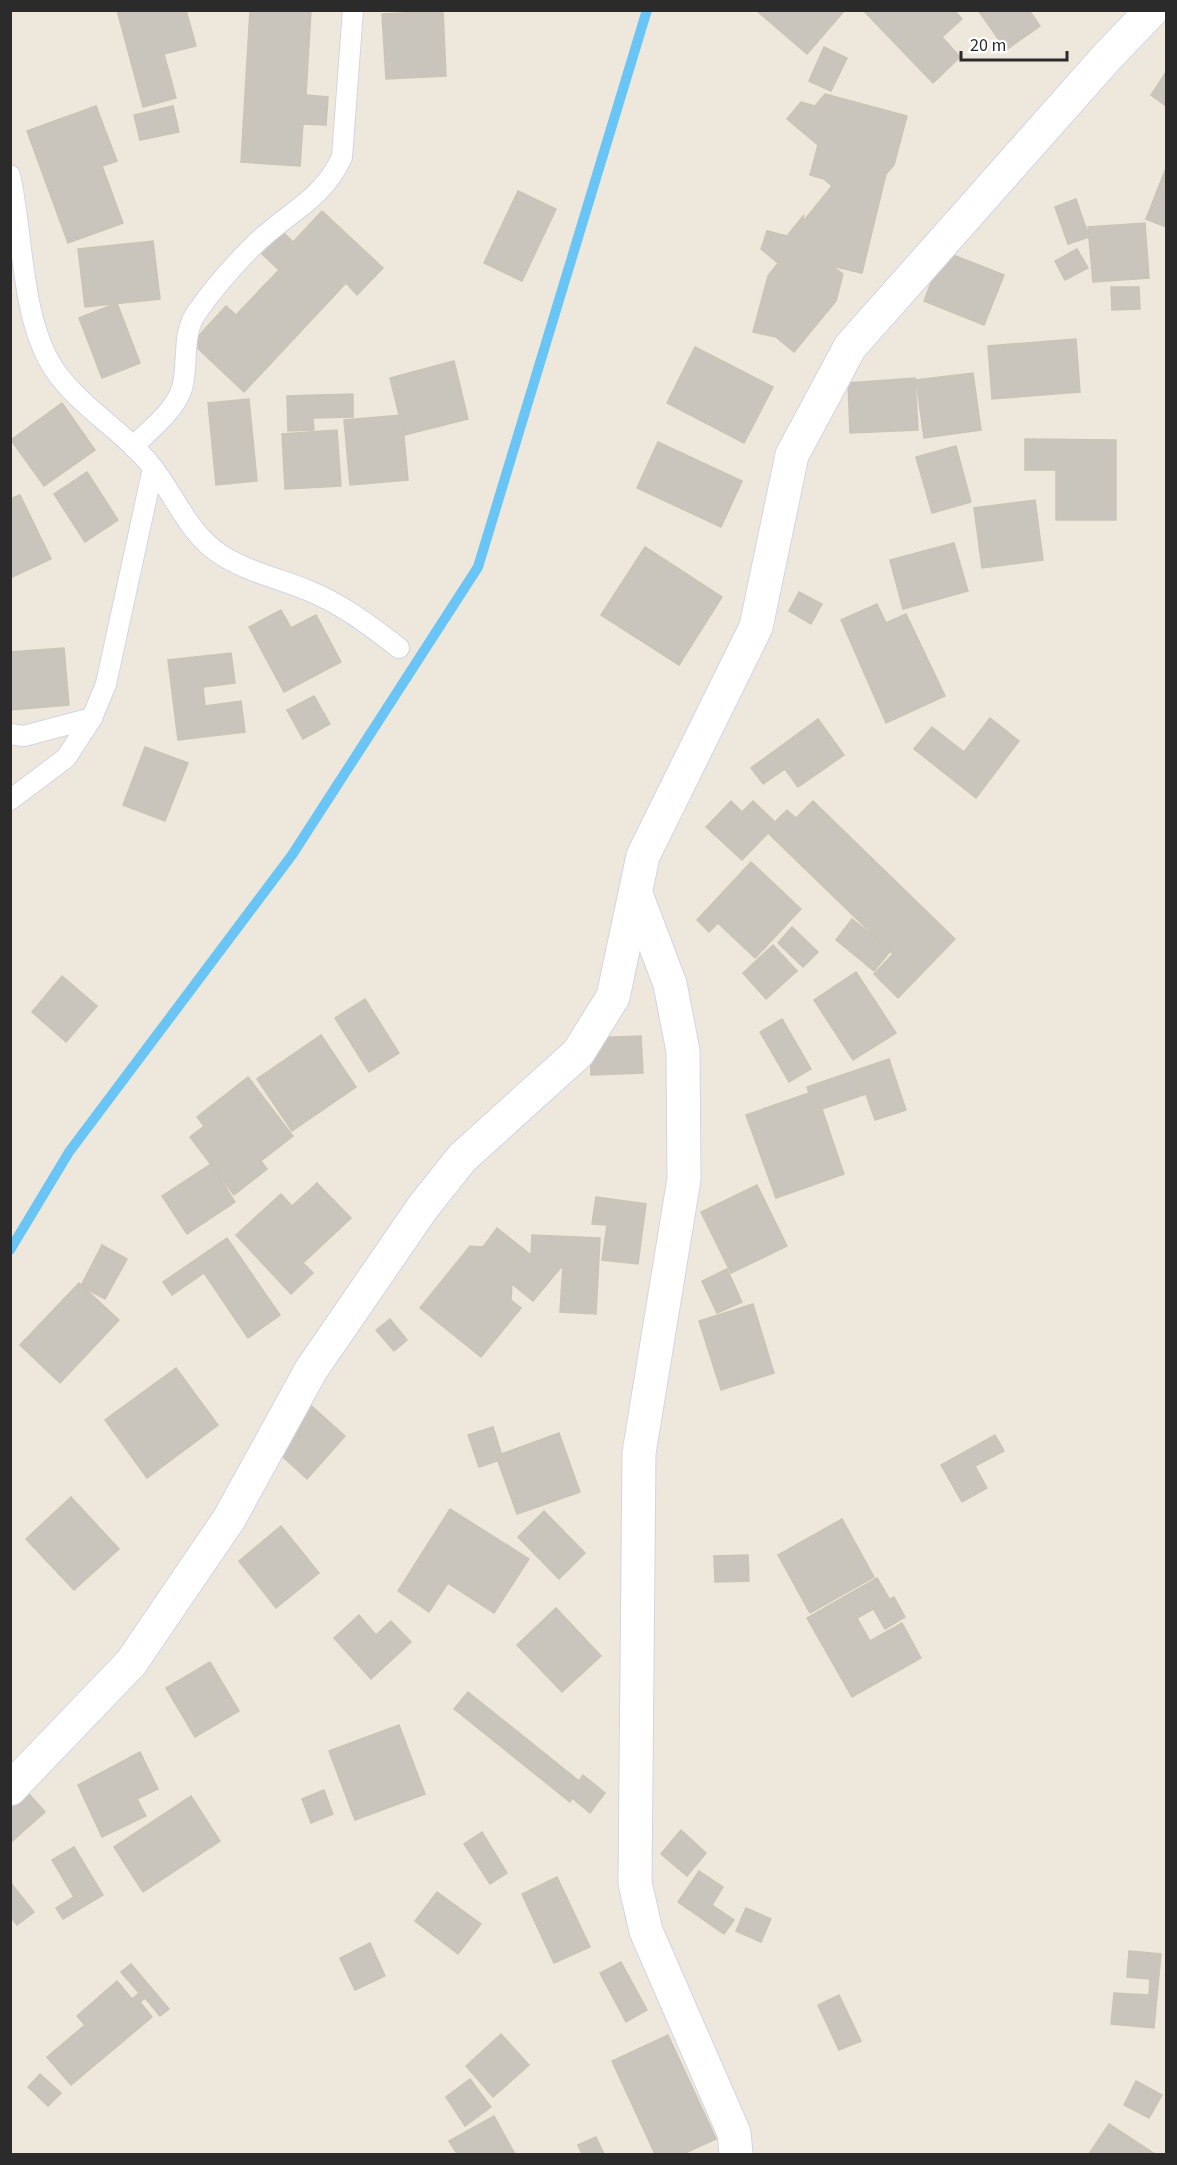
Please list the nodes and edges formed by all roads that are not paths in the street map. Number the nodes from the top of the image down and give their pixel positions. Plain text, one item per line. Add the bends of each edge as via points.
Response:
1 (352, 10) edge
2 (1152, 10) edge
3 (10, 175) edge
4 (133, 447) junction
5 (153, 468) junction
6 (399, 648) dead end
7 (92, 718) junction
8 (10, 734) edge
9 (10, 800) edge
10 (636, 894) junction
11 (10, 1789) edge
12 (736, 2154) edge

1 - 4 lane via 342,157 334,175 324,189 254,245 195,314 187,338 182,389
2 - 10 street via 850,347 792,455 756,627 643,856
3 - 4 lane via 30,299 42,345 59,376
4 - 5 lane
5 - 6 lane via 189,525 224,557 349,610
5 - 7 lane via 106,684
7 - 8 lane via 24,736
7 - 9 lane via 66,758
10 - 11 street via 613,997 578,1053 462,1158 423,1207 311,1370 229,1519 131,1663
10 - 12 street via 670,984 683,1051 684,1179 639,1453 635,1883 646,1931 734,2133

